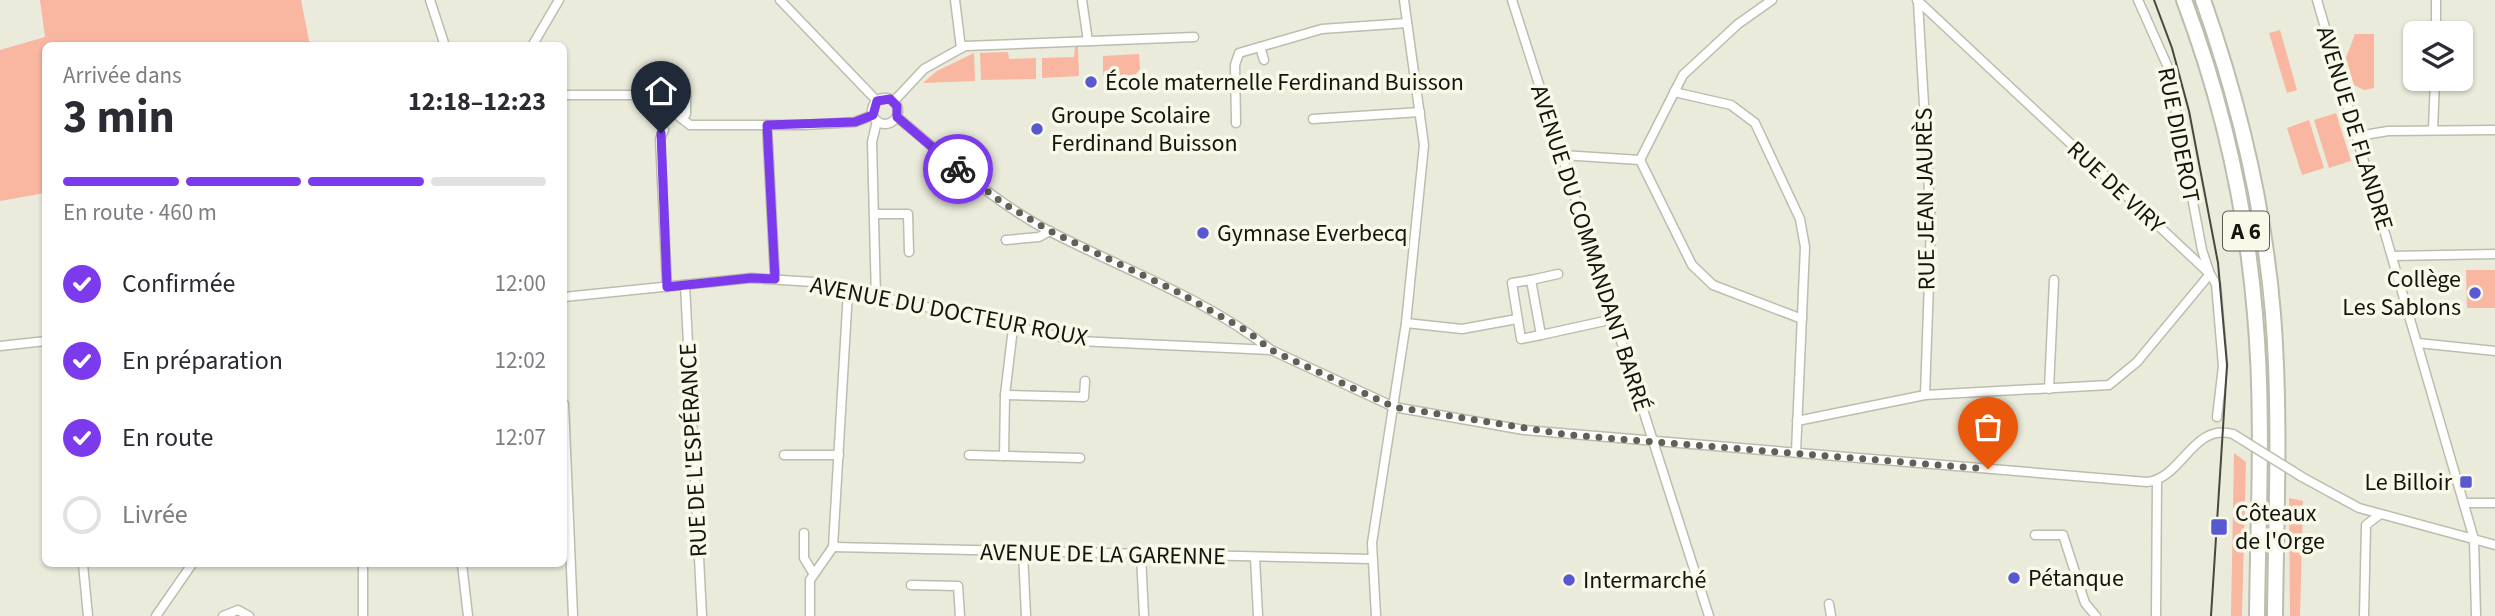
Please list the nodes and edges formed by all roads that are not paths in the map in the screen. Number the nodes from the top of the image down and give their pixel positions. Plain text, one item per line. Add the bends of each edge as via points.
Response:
1 (430, 0) edge
2 (559, 0) edge
3 (780, 0) edge
4 (955, 0) edge
5 (1082, 0) edge
6 (1404, 0) edge
7 (1513, 0) edge
8 (1772, 0) edge
9 (2138, 0) edge
10 (2184, 0) edge
11 (2203, 0) edge
12 (2317, 0) edge
13 (2436, 0) edge
14 (1918, 1) edge
15 (2436, 21) edge
16 (1407, 23) junction
17 (1194, 37) dead end
18 (1088, 41) junction
19 (444, 42) edge
20 (534, 42) edge
21 (1260, 47) junction
22 (961, 48) junction
23 (1264, 60) dead end
24 (2435, 91) edge
25 (1674, 92) junction
26 (686, 93) dead end
27 (567, 95) edge
28 (877, 101) junction
29 (894, 101) junction
30 (1420, 112) junction
31 (897, 117) junction
32 (875, 118) junction
33 (682, 119) junction
34 (1313, 119) dead end
35 (1236, 123) dead end
36 (767, 125) junction
37 (664, 130) dead end
38 (2433, 130) junction
39 (2495, 130) edge
40 (2358, 136) junction
41 (1562, 155) junction
42 (1640, 160) junction
43 (874, 214) junction
44 (1050, 231) junction
45 (1006, 240) dead end
46 (909, 252) dead end
47 (2495, 254) edge
48 (2393, 256) junction
49 (1558, 274) dead end
50 (2210, 274) junction
51 (775, 279) junction
52 (1531, 280) junction
53 (2054, 280) dead end
54 (685, 285) junction
55 (667, 287) junction
56 (848, 291) junction
57 (567, 297) edge
58 (876, 298) junction
59 (1517, 319) junction
60 (1614, 319) junction
61 (1802, 319) junction
62 (1406, 323) junction
63 (1013, 328) junction
64 (1541, 335) junction
65 (42, 341) edge
66 (2418, 343) junction
67 (0, 346) edge
68 (1271, 350) junction
69 (2495, 351) edge
70 (1085, 381) dead end
71 (2049, 389) junction
72 (1005, 395) junction
73 (1925, 395) junction
74 (1394, 407) junction
75 (2217, 416) dead end
76 (1797, 421) junction
77 (1653, 442) junction
78 (1796, 452) junction
79 (839, 455) junction
80 (969, 455) dead end
81 (784, 456) dead end
82 (1004, 456) junction
83 (1080, 458) dead end
84 (567, 475) edge
85 (2157, 481) junction
86 (2464, 503) junction
87 (2495, 503) edge
88 (2379, 514) junction
89 (804, 533) dead end
90 (2035, 535) dead end
91 (2474, 539) junction
92 (2495, 545) edge
93 (833, 547) junction
94 (1023, 553) junction
95 (1141, 555) junction
96 (1255, 557) junction
97 (1372, 559) junction
98 (83, 567) edge
99 (190, 567) edge
100 (363, 567) edge
101 (462, 567) edge
102 (813, 573) junction
103 (911, 585) dead end
104 (1829, 604) dead end
105 (88, 616) edge
106 (156, 616) edge
107 (223, 616) edge
108 (249, 616) edge
109 (363, 616) edge
110 (468, 616) edge
111 (573, 616) edge
112 (702, 616) edge
113 (810, 616) edge
114 (960, 616) edge
115 (1026, 616) edge
116 (1144, 616) edge
117 (1258, 616) edge
118 (1376, 616) edge
119 (1708, 616) edge
120 (1831, 616) edge
121 (2096, 616) edge
122 (2156, 616) edge
123 (2257, 616) edge
124 (2275, 616) edge
125 (2364, 616) edge
126 (2476, 616) edge

1 - 19 street
2 - 20 street
3 - 28 street
4 - 22 street
5 - 18 street
6 - 16 street
7 - 41 street, AVENUE DU COMMANDANT BARRÉ
8 - 25 street via 1692,67
9 - 50 street, RUE DIDEROT via 2167,65
10 - 123 highway, A 6 via 2230,152 2251,275 2259,390
11 - 124 highway, A 6 via 2247,148 2269,270 2277,419
12 - 40 street, AVENUE DE FLANDRE
13 - 15 street
14 - 50 street, RUE DE VIRY
14 - 73 street, RUE JEAN JAURÈS via 1931,226
16 - 21 street via 1322,29
16 - 30 street
17 - 18 street
18 - 22 street
21 - 23 street
21 - 35 street via 1239,53 1236,60
22 - 29 street via 924,69
24 - 38 street
25 - 42 street
25 - 61 street via 1731,105 1755,123 1800,219 1805,247
26 - 33 street
27 - 33 street via 652,95
28 - 29 street
28 - 32 street
29 - 31 street
30 - 34 street
30 - 62 street via 1423,157
31 - 32 street via 888,124
31 - 44 street via 979,186
32 - 36 street
32 - 43 street
33 - 36 street via 690,125
36 - 51 street
37 - 55 street via 660,139
38 - 39 street
38 - 40 street
40 - 48 street, AVENUE DE FLANDRE
41 - 42 street
41 - 60 street, AVENUE DU COMMANDANT BARRÉ
42 - 61 street via 1692,265 1713,285
43 - 46 street via 908,214
43 - 58 street
44 - 45 street via 1039,237
44 - 68 street via 1156,281
47 - 48 street
48 - 66 street, AVENUE DE FLANDRE
49 - 52 street
50 - 71 street via 2120,378 2098,387
50 - 75 street via 2216,284 2222,366
51 - 54 street, AVENUE DU DOCTEUR ROUX
51 - 56 street, AVENUE DU DOCTEUR ROUX
52 - 59 street via 1512,284
52 - 64 street
53 - 71 street
54 - 55 street, AVENUE DU DOCTEUR ROUX
54 - 112 street, RUE DE L'ESPÉRANCE
55 - 57 street, AVENUE DU DOCTEUR ROUX
56 - 58 street, AVENUE DU DOCTEUR ROUX
56 - 79 street
58 - 63 street, AVENUE DU DOCTEUR ROUX
59 - 62 street via 1462,329
59 - 64 street via 1521,339
60 - 64 street
60 - 77 street, AVENUE DU COMMANDANT BARRÉ
61 - 76 street
62 - 74 street
63 - 68 street, AVENUE DU DOCTEUR ROUX via 1078,341
63 - 72 street
65 - 67 street
66 - 69 street
66 - 86 street, AVENUE DE FLANDRE
68 - 74 street, AVENUE DU DOCTEUR ROUX
70 - 72 street via 1084,397
71 - 73 street
72 - 82 street
73 - 76 street
74 - 77 street, AVENUE DU DOCTEUR ROUX via 1524,430
74 - 97 street
76 - 78 street
77 - 78 street, AVENUE DU DOCTEUR ROUX
77 - 119 street, AVENUE DU COMMANDANT BARRÉ
78 - 85 street, AVENUE DU DOCTEUR ROUX
79 - 81 street
79 - 93 street
80 - 82 street
82 - 83 street
84 - 111 street
85 - 88 street, bridge via 2201,439 2216,433 2233,434 2346,503
85 - 122 street
86 - 87 street
86 - 91 street, AVENUE DE FLANDRE
88 - 91 street
88 - 125 street via 2366,525
89 - 102 street via 804,558
90 - 121 street via 2063,535 2085,603
91 - 92 street
91 - 126 street, AVENUE DE FLANDRE
93 - 94 street, AVENUE DE LA GARENNE
93 - 102 street
94 - 95 street, AVENUE DE LA GARENNE
94 - 115 street
95 - 96 street, AVENUE DE LA GARENNE
95 - 116 street
96 - 97 street, AVENUE DE LA GARENNE
96 - 117 street
97 - 118 street
98 - 105 street
99 - 106 street
100 - 109 street
101 - 110 street
102 - 113 street via 808,588
103 - 114 street via 958,586
104 - 120 street
107 - 108 street via 238,610

